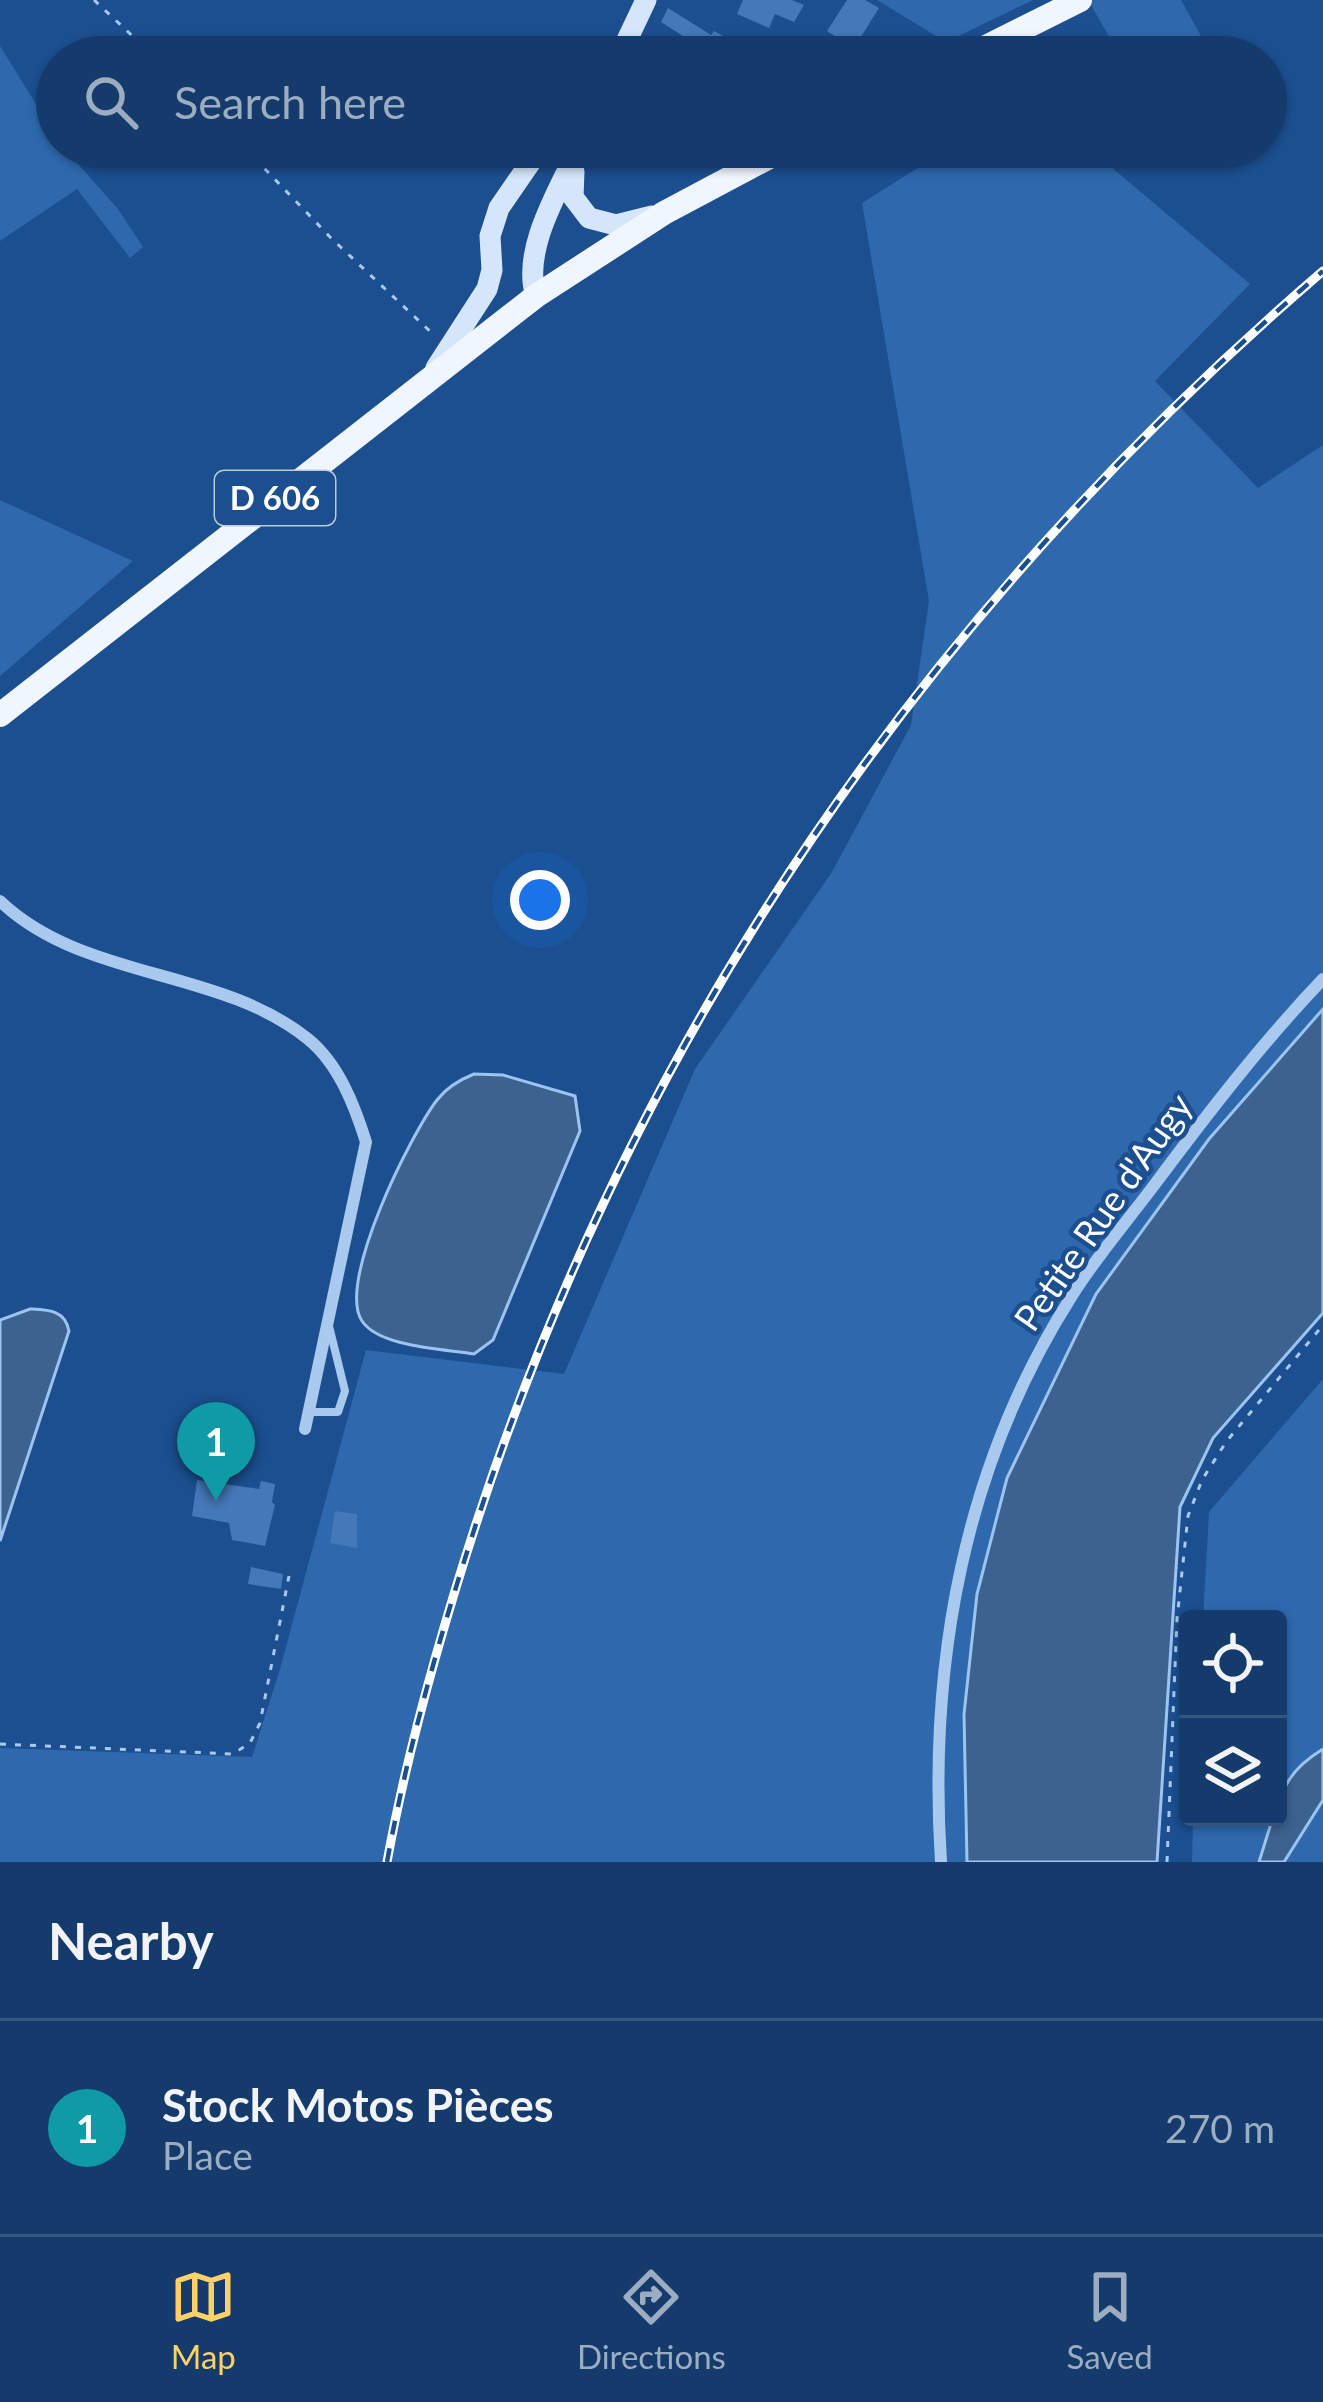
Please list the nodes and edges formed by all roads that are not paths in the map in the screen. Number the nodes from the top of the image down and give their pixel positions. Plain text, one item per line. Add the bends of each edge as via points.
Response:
1 (1080, 0) edge
2 (641, 9) edge
3 (622, 36) edge
4 (1008, 36) edge
5 (527, 168) edge
6 (569, 168) edge
7 (574, 168) edge
8 (749, 168) edge
9 (664, 213) junction
10 (491, 271) junction
11 (526, 304) junction
12 (432, 374) junction
13 (0, 715) edge
14 (0, 901) edge
15 (1323, 980) edge
16 (328, 1320) junction
17 (308, 1412) junction
18 (305, 1429) dead end
19 (941, 1862) edge

1 - 4 main road
2 - 3 main road
5 - 10 main road via 499,208
6 - 11 main road via 538,242
7 - 9 main road via 573,197 589,218 616,225
8 - 9 main road, D 606
9 - 11 main road, D 606
10 - 11 main road
10 - 12 main road via 478,307
11 - 12 main road, D 606
12 - 13 main road, D 606
14 - 16 street via 54,939 254,1006 311,1041 351,1096 366,1142
15 - 19 street, Petite Rue d'Augy via 1246,1065 1073,1293 997,1440 966,1536 947,1634 938,1745
16 - 17 street
16 - 17 lane via 345,1391 338,1412
17 - 18 street

